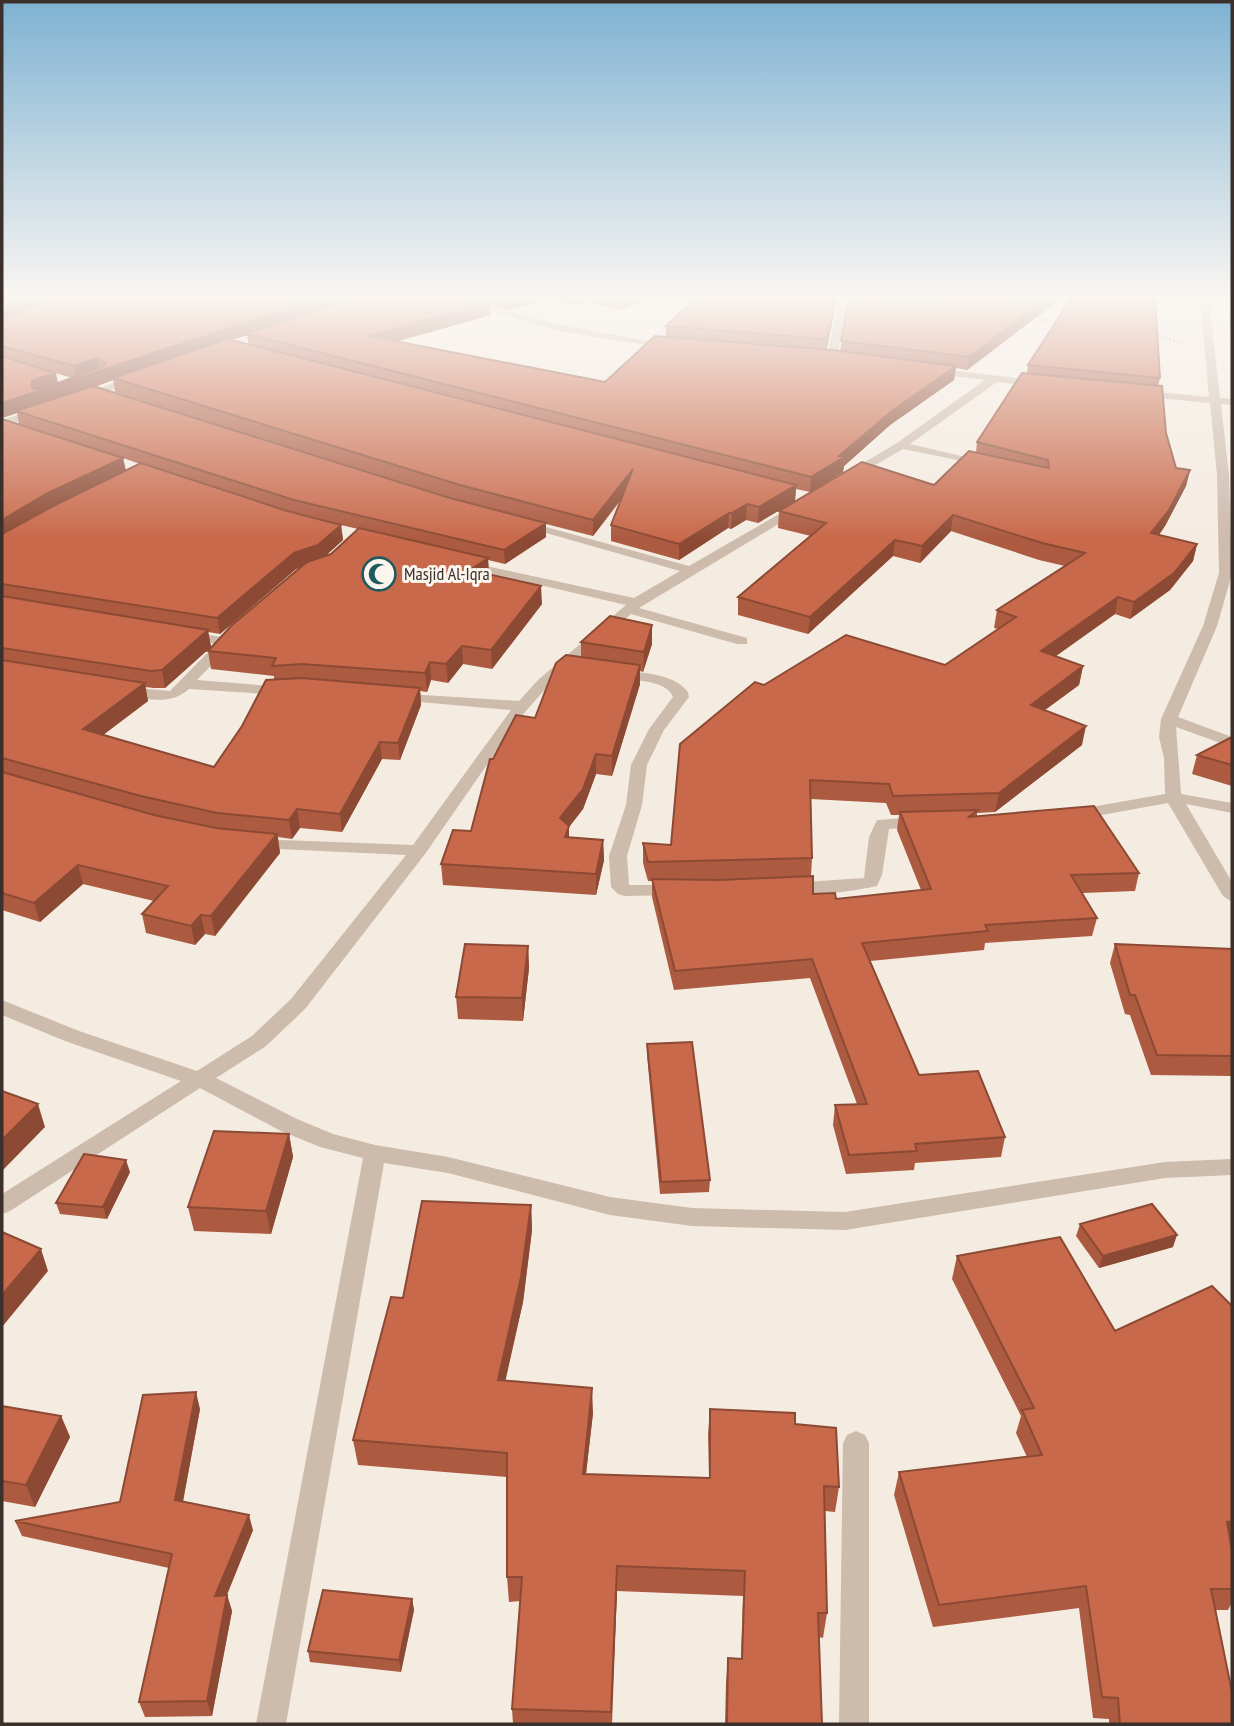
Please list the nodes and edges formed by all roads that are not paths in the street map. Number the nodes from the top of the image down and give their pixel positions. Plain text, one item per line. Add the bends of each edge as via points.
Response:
1 (994, 379) edge
2 (134, 380) edge
3 (1000, 380) edge
4 (1212, 380) edge
5 (1046, 384) edge
6 (96, 392) junction
7 (1125, 392) edge
8 (72, 400) edge
9 (122, 400) edge
10 (1214, 400) junction
11 (1232, 402) edge
12 (49, 408) edge
13 (2, 425) edge
14 (26, 433) edge
15 (901, 445) junction
16 (993, 467) edge
17 (834, 485) edge
18 (798, 495) edge
19 (508, 521) edge
20 (458, 562) edge
21 (693, 571) junction
22 (1229, 574) edge
23 (632, 606) junction
24 (172, 633) edge
25 (742, 641) dead end
26 (563, 666) junction
27 (185, 684) junction
28 (116, 689) edge
29 (293, 690) edge
30 (386, 695) edge
31 (523, 706) junction
32 (1168, 719) junction
33 (1232, 742) edge
34 (1173, 797) junction
35 (1232, 808) edge
36 (1062, 816) edge
37 (935, 822) edge
38 (243, 842) edge
39 (419, 850) junction
40 (771, 889) edge
41 (690, 891) edge
42 (1232, 896) edge
43 (2, 1007) edge
44 (198, 1080) junction
45 (375, 1153) junction
46 (1232, 1167) edge
47 (2, 1205) edge
48 (856, 1443) dead end
49 (271, 1724) edge
50 (854, 1724) edge

1 - 15 street
2 - 6 street
3 - 5 street
4 - 10 street
6 - 8 street
6 - 9 street
7 - 10 street
10 - 11 street
10 - 22 street
12 - 13 street
13 - 14 street
15 - 16 street
15 - 17 street
18 - 21 street via 812,499
19 - 21 street
20 - 23 street
21 - 23 street
22 - 32 street
23 - 25 street
23 - 26 street
24 - 27 street via 229,637
26 - 31 street
26 - 41 street via 648,679 681,692 639,765 634,805 618,856 619,884 636,892
27 - 28 street via 168,696
27 - 29 street
30 - 31 street
31 - 39 street
32 - 33 street
32 - 34 street
34 - 35 street
34 - 36 street
34 - 42 street
37 - 40 street via 883,824 873,878 865,884
38 - 39 street
39 - 44 street via 298,1004 259,1041
43 - 44 street
44 - 45 street via 289,1125
44 - 47 street
45 - 46 street via 448,1165 610,1206 747,1220 845,1221 1166,1171
45 - 49 street
48 - 50 street

